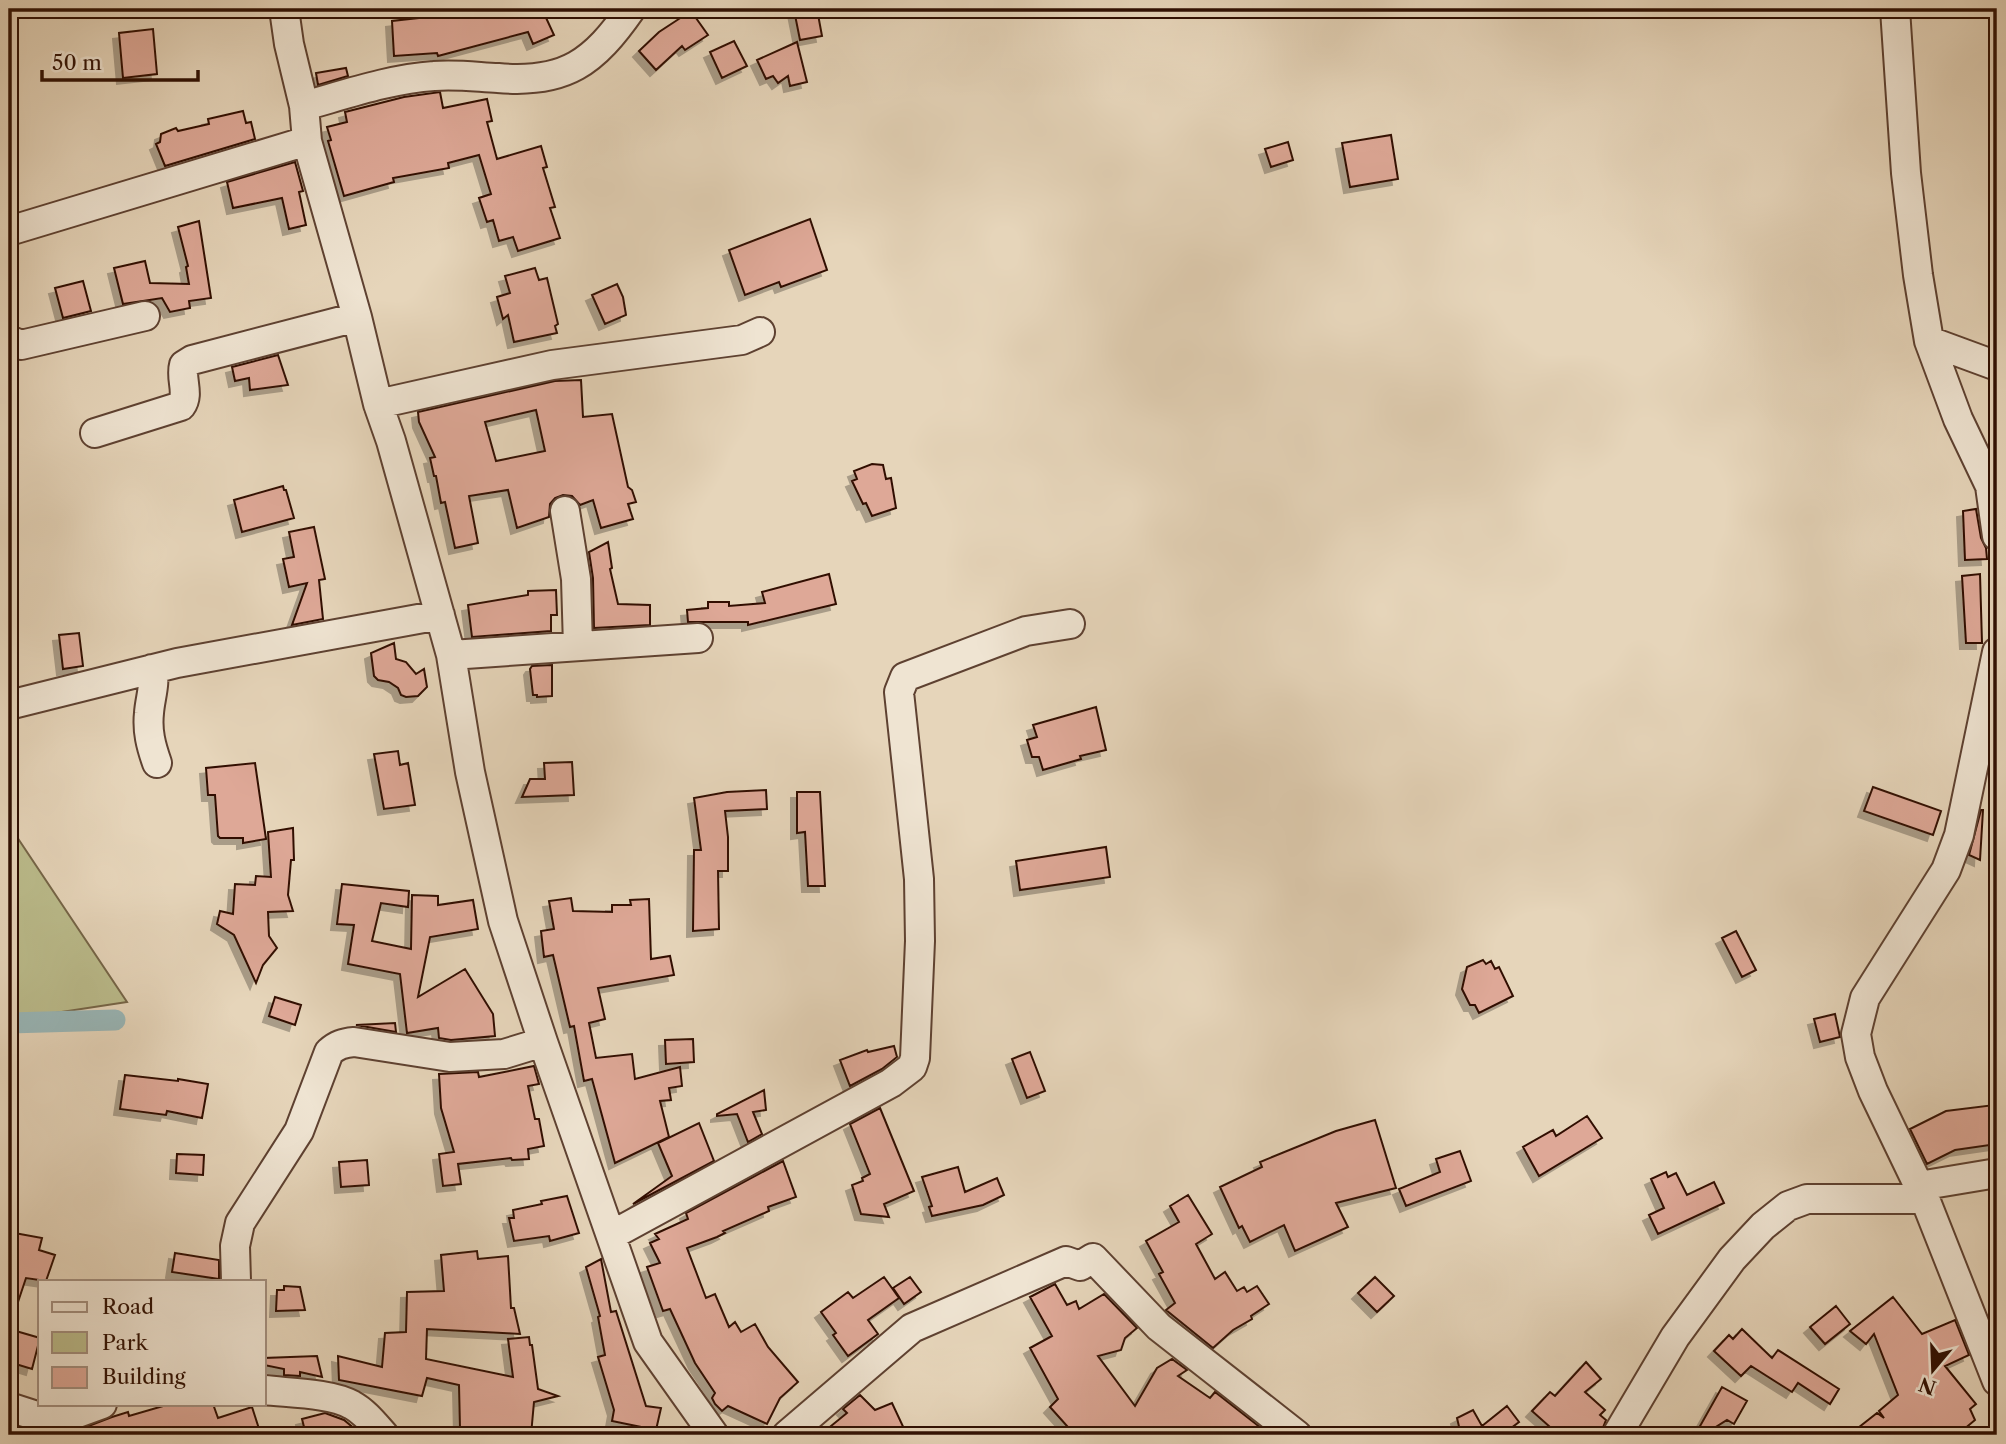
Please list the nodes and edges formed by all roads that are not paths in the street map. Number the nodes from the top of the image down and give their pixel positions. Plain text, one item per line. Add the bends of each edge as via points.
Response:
1 (284, 9) edge
2 (631, 9) edge
3 (1895, 9) edge
4 (304, 106) junction
5 (307, 141) junction
6 (9, 231) edge
7 (145, 316) dead end
8 (357, 317) junction
9 (760, 332) dead end
10 (9, 340) edge
11 (1929, 341) junction
12 (1997, 366) edge
13 (378, 404) junction
14 (95, 433) dead end
15 (565, 511) dead end
16 (1997, 536) edge
17 (440, 615) junction
18 (1070, 624) dead end
19 (698, 638) dead end
20 (578, 646) junction
21 (1997, 652) edge
22 (451, 655) junction
23 (152, 669) junction
24 (9, 705) edge
25 (157, 763) dead end
26 (542, 1042) junction
27 (1997, 1173) edge
28 (1922, 1192) junction
29 (612, 1235) junction
30 (236, 1280) edge
31 (1997, 1381) edge
32 (266, 1390) edge
33 (98, 1406) edge
34 (9, 1407) edge
35 (56, 1428) edge
36 (384, 1435) edge
37 (714, 1435) edge
38 (787, 1435) edge
39 (1297, 1435) edge
40 (1617, 1435) edge

1 - 4 street
2 - 4 street via 604,45 568,72 520,79 434,75
3 - 11 street via 1906,173
4 - 5 street
5 - 6 street
5 - 8 street
7 - 10 street via 21,345
8 - 13 street
8 - 14 street via 192,360 182,372 186,396 181,406
9 - 13 street via 742,340 552,365
11 - 12 street
11 - 16 street via 1958,419 1990,486
13 - 17 street
15 - 20 street via 576,579
17 - 22 street
17 - 23 street
18 - 29 street via 1026,631 902,680 899,692 919,879 912,1067 891,1083
19 - 20 street
20 - 22 street
21 - 28 street via 1959,835 1946,870 1866,998 1856,1034 1872,1091
22 - 26 street via 470,772 503,920
23 - 24 street
23 - 25 street via 149,741
26 - 29 street
26 - 30 street via 504,1054 450,1057 354,1042 335,1047 329,1052 299,1131 240,1223
27 - 28 street
28 - 31 street
28 - 40 street via 1807,1199 1788,1206 1763,1226 1724,1270 1675,1337
29 - 37 street via 648,1342
32 - 36 street via 351,1404
33 - 35 street
34 - 35 street via 43,1418
38 - 39 street via 912,1328 1066,1261 1080,1266 1093,1258 1159,1327

